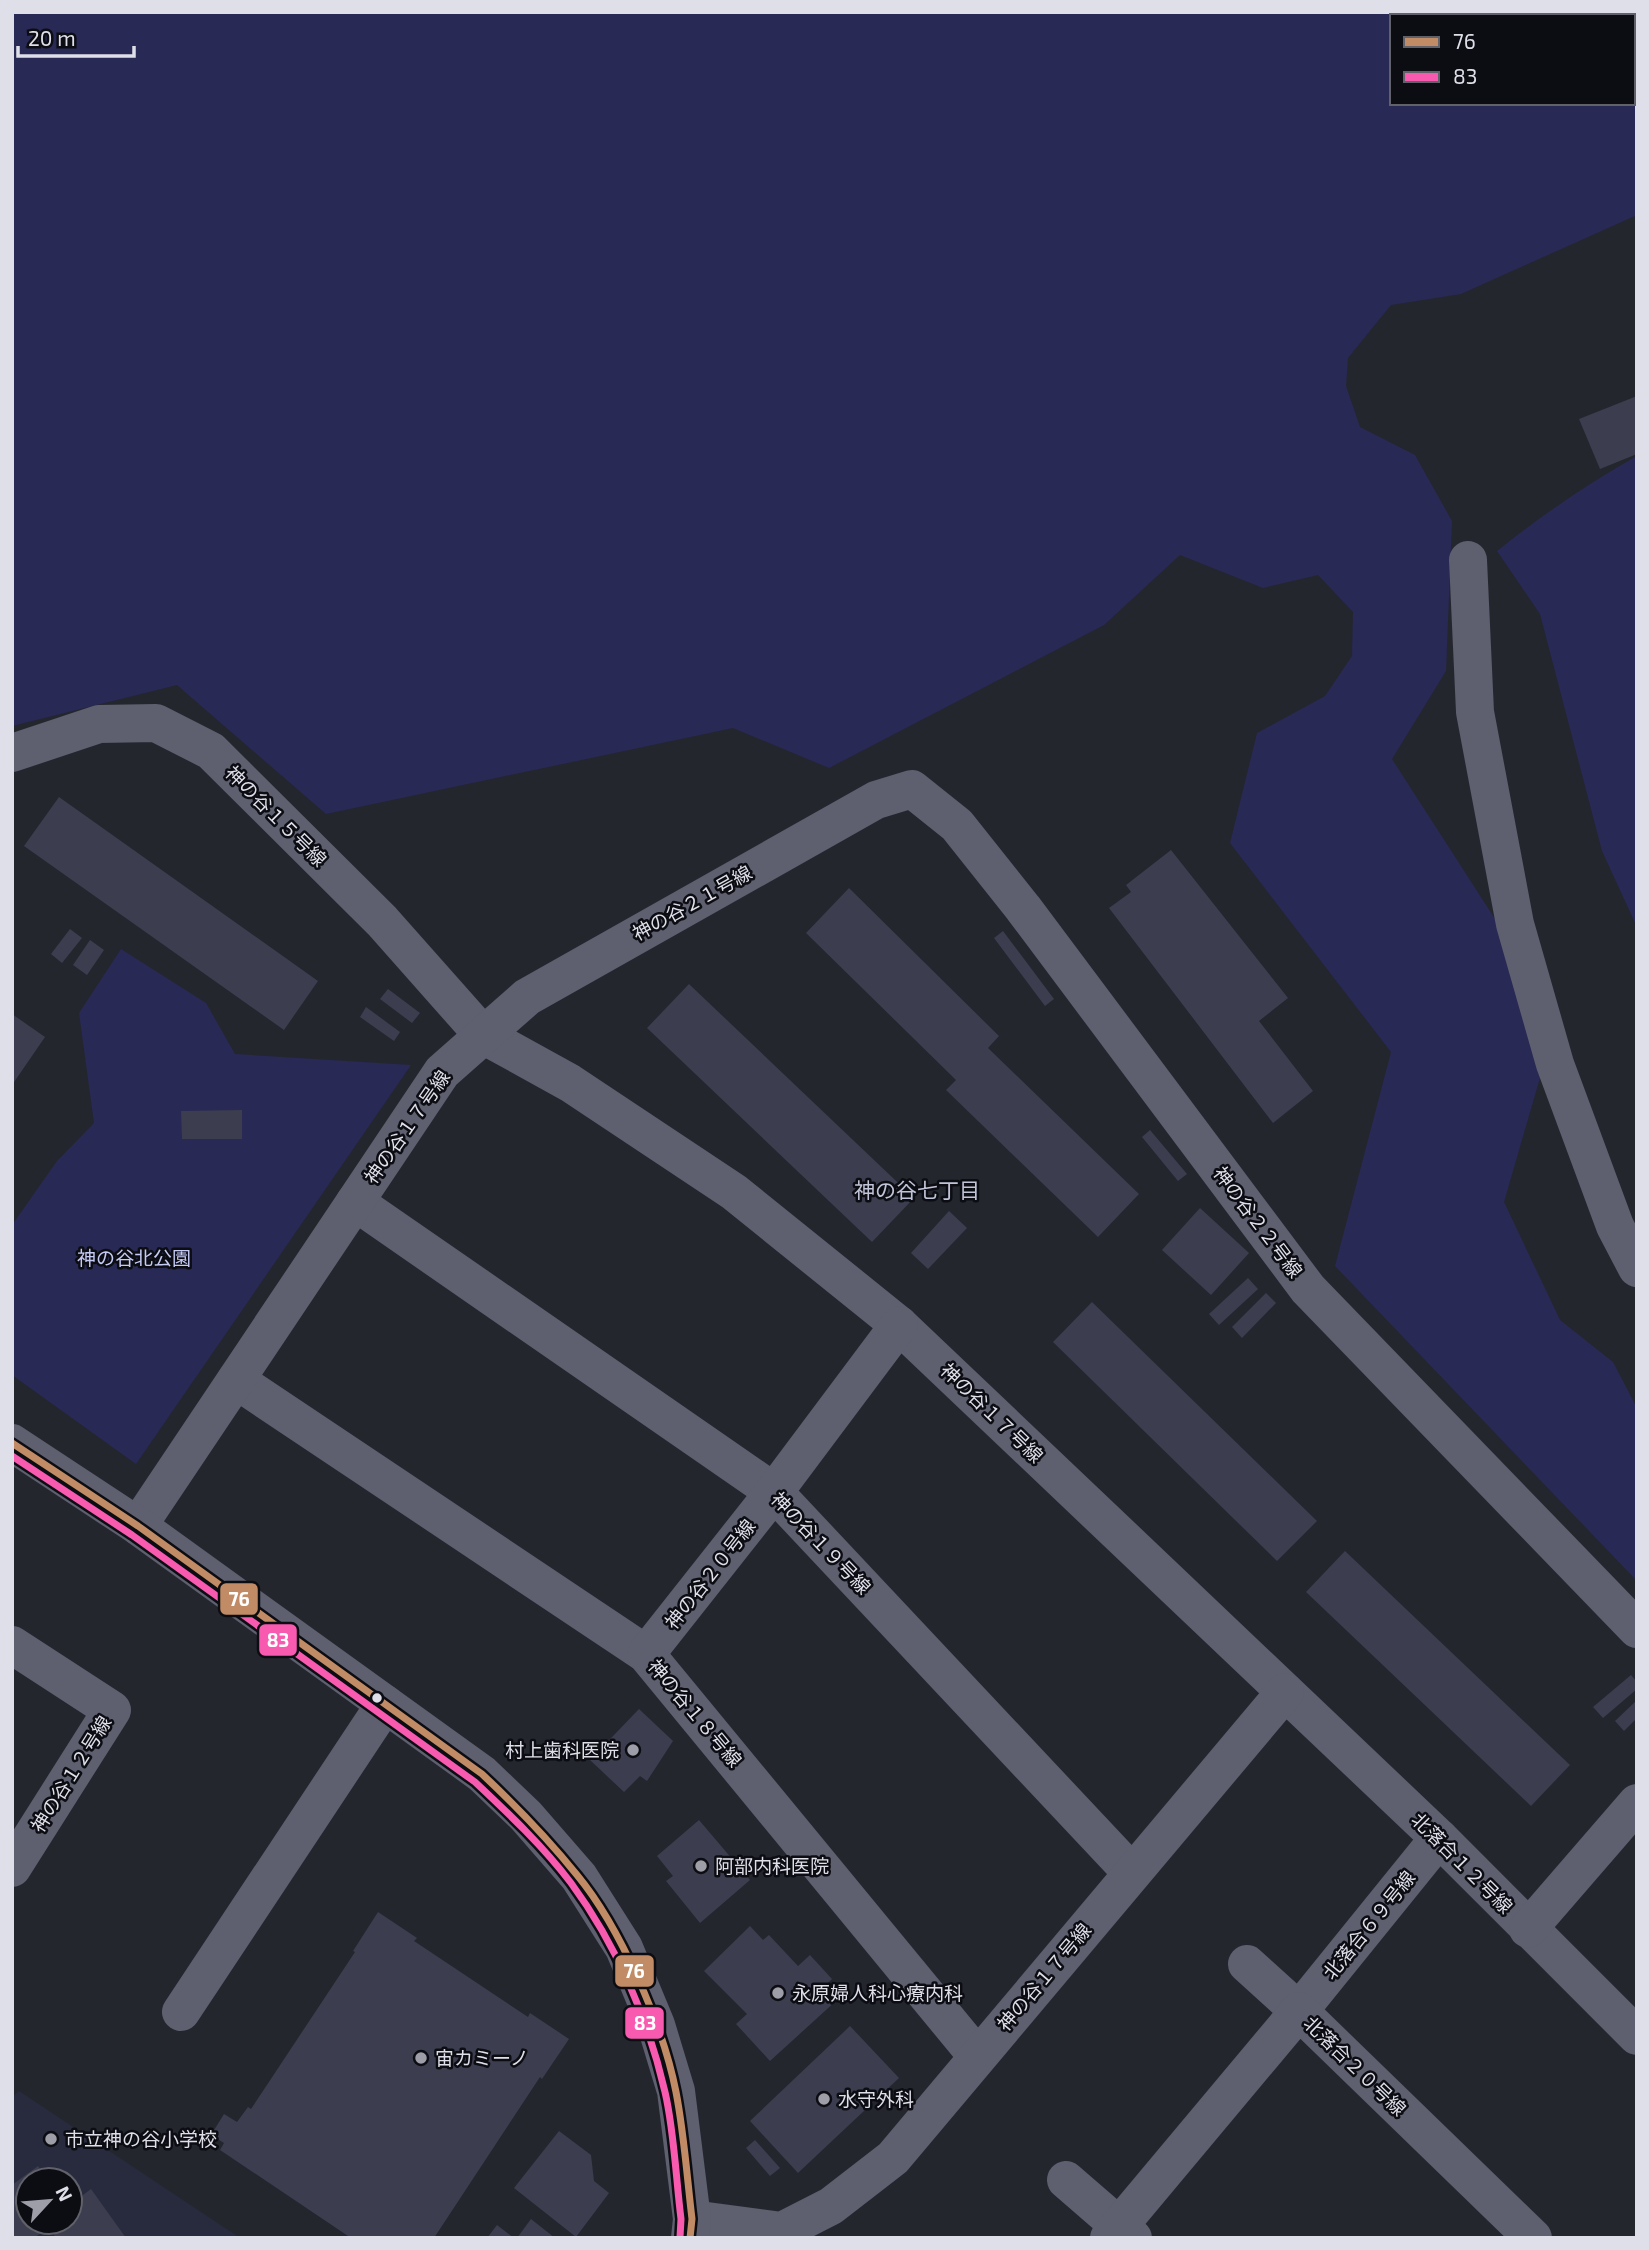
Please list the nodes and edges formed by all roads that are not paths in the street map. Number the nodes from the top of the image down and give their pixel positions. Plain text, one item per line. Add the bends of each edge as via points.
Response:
1 (1468, 560) dead end
2 (12, 753) edge
3 (912, 789) joint
4 (483, 1035) junction
5 (355, 1202) junction
6 (1637, 1268) edge
7 (899, 1325) junction
8 (236, 1380) junction
9 (12, 1443) edge
10 (774, 1492) junction
11 (138, 1526) junction
12 (1637, 1629) edge
13 (12, 1645) edge
14 (646, 1654) junction
15 (1285, 1692) junction
16 (385, 1704) junction
17 (1637, 1803) edge
18 (1439, 1838) junction
19 (12, 1868) edge
20 (1132, 1872) junction
21 (1528, 1929) junction
22 (1247, 1964) dead end
23 (1299, 2011) junction
24 (181, 2012) dead end
25 (1637, 2036) edge
26 (977, 2056) junction
27 (1066, 2180) dead end
28 (691, 2229) edge
29 (1120, 2234) edge
30 (1533, 2238) edge

1 - 6 street via 1475,712 1515,923 1555,1064 1615,1226
2 - 4 street, 神の谷１５号線 via 99,724 156,723 211,751 382,921
3 - 4 street, 神の谷２１号線 via 876,800 527,997
3 - 12 street, 神の谷２２号線 via 966,835 1308,1289
4 - 5 street, 神の谷１７号線 via 442,1072
4 - 7 street, 神の谷１７号線 via 570,1083 734,1192
5 - 8 street, 神の谷１７号線
5 - 10 street, 神の谷１９号線
7 - 10 street, 神の谷２０号線
7 - 15 street, 神の谷１７号線
8 - 11 street, 神の谷１７号線
8 - 14 street, 神の谷１８号線
9 - 11 street
10 - 14 street, 神の谷２０号線
10 - 20 street, 神の谷１９号線
11 - 16 street
13 - 19 street, 神の谷１２号線 via 111,1710
14 - 26 street, 神の谷１８号線
15 - 18 street, 北落合１２号線
15 - 20 street, 神の谷１７号線
16 - 24 street
16 - 28 street via 482,1774 526,1816 579,1877 624,1948 656,2025 676,2091
17 - 21 street
18 - 21 street, 北落合１２号線
18 - 23 street, 北落合６９号線
20 - 26 street, 神の谷１７号線
21 - 25 street, 北落合１２号線
22 - 23 street
23 - 29 street, 北落合２０号線
23 - 30 street, 北落合２０号線
26 - 28 street, 神の谷１７号線 via 893,2158 831,2206 782,2231
27 - 29 street

